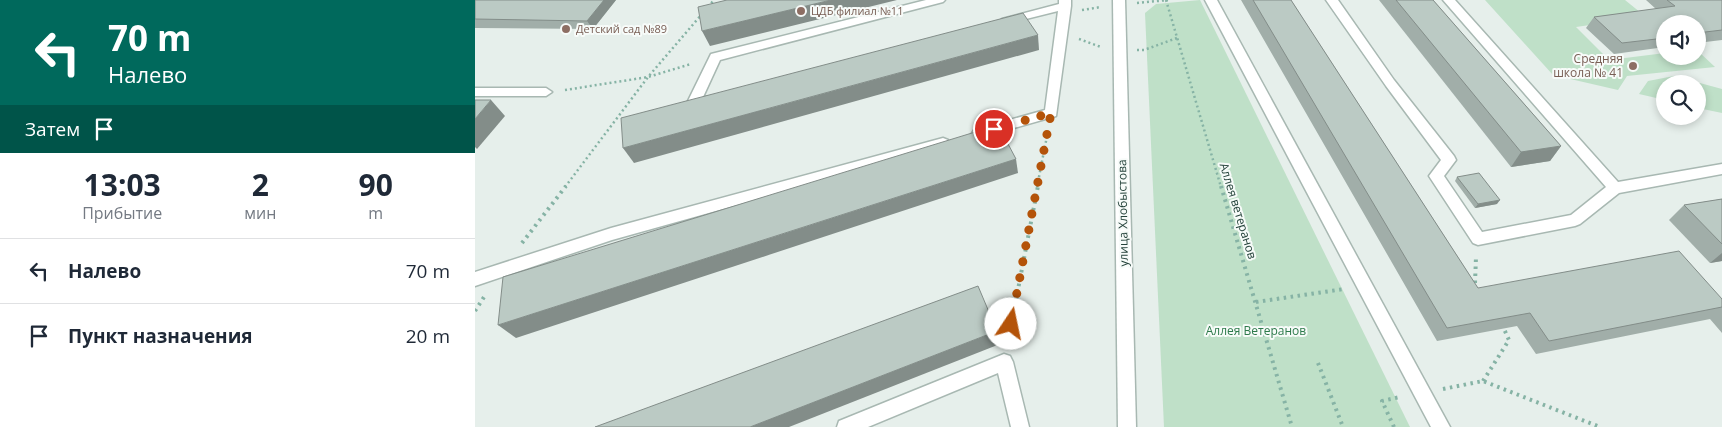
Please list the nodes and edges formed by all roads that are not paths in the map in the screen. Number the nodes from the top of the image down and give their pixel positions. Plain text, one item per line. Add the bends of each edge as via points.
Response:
1 (939, 0) edge
2 (1119, 0) edge
3 (1211, 0) edge
4 (1332, 0) edge
5 (1449, 0) edge
6 (1065, 3) edge
7 (998, 23) edge
8 (475, 92) edge
9 (546, 92) road end
10 (723, 96) edge
11 (694, 103) junction
12 (677, 108) edge
13 (1722, 169) edge
14 (1615, 188) junction
15 (475, 279) edge
16 (846, 427) edge
17 (1020, 427) edge
18 (1127, 427) edge
19 (1441, 427) edge

1 - 11 street via 715,57
2 - 18 street, улица Хлобыстова
3 - 19 street
4 - 14 street via 1449,160 1436,176 1478,239 1575,220
5 - 14 street
6 - 7 street
6 - 15 street via 1051,113 611,234
8 - 9 street
10 - 11 street
11 - 12 street
13 - 14 street
16 - 17 street via 1004,362

